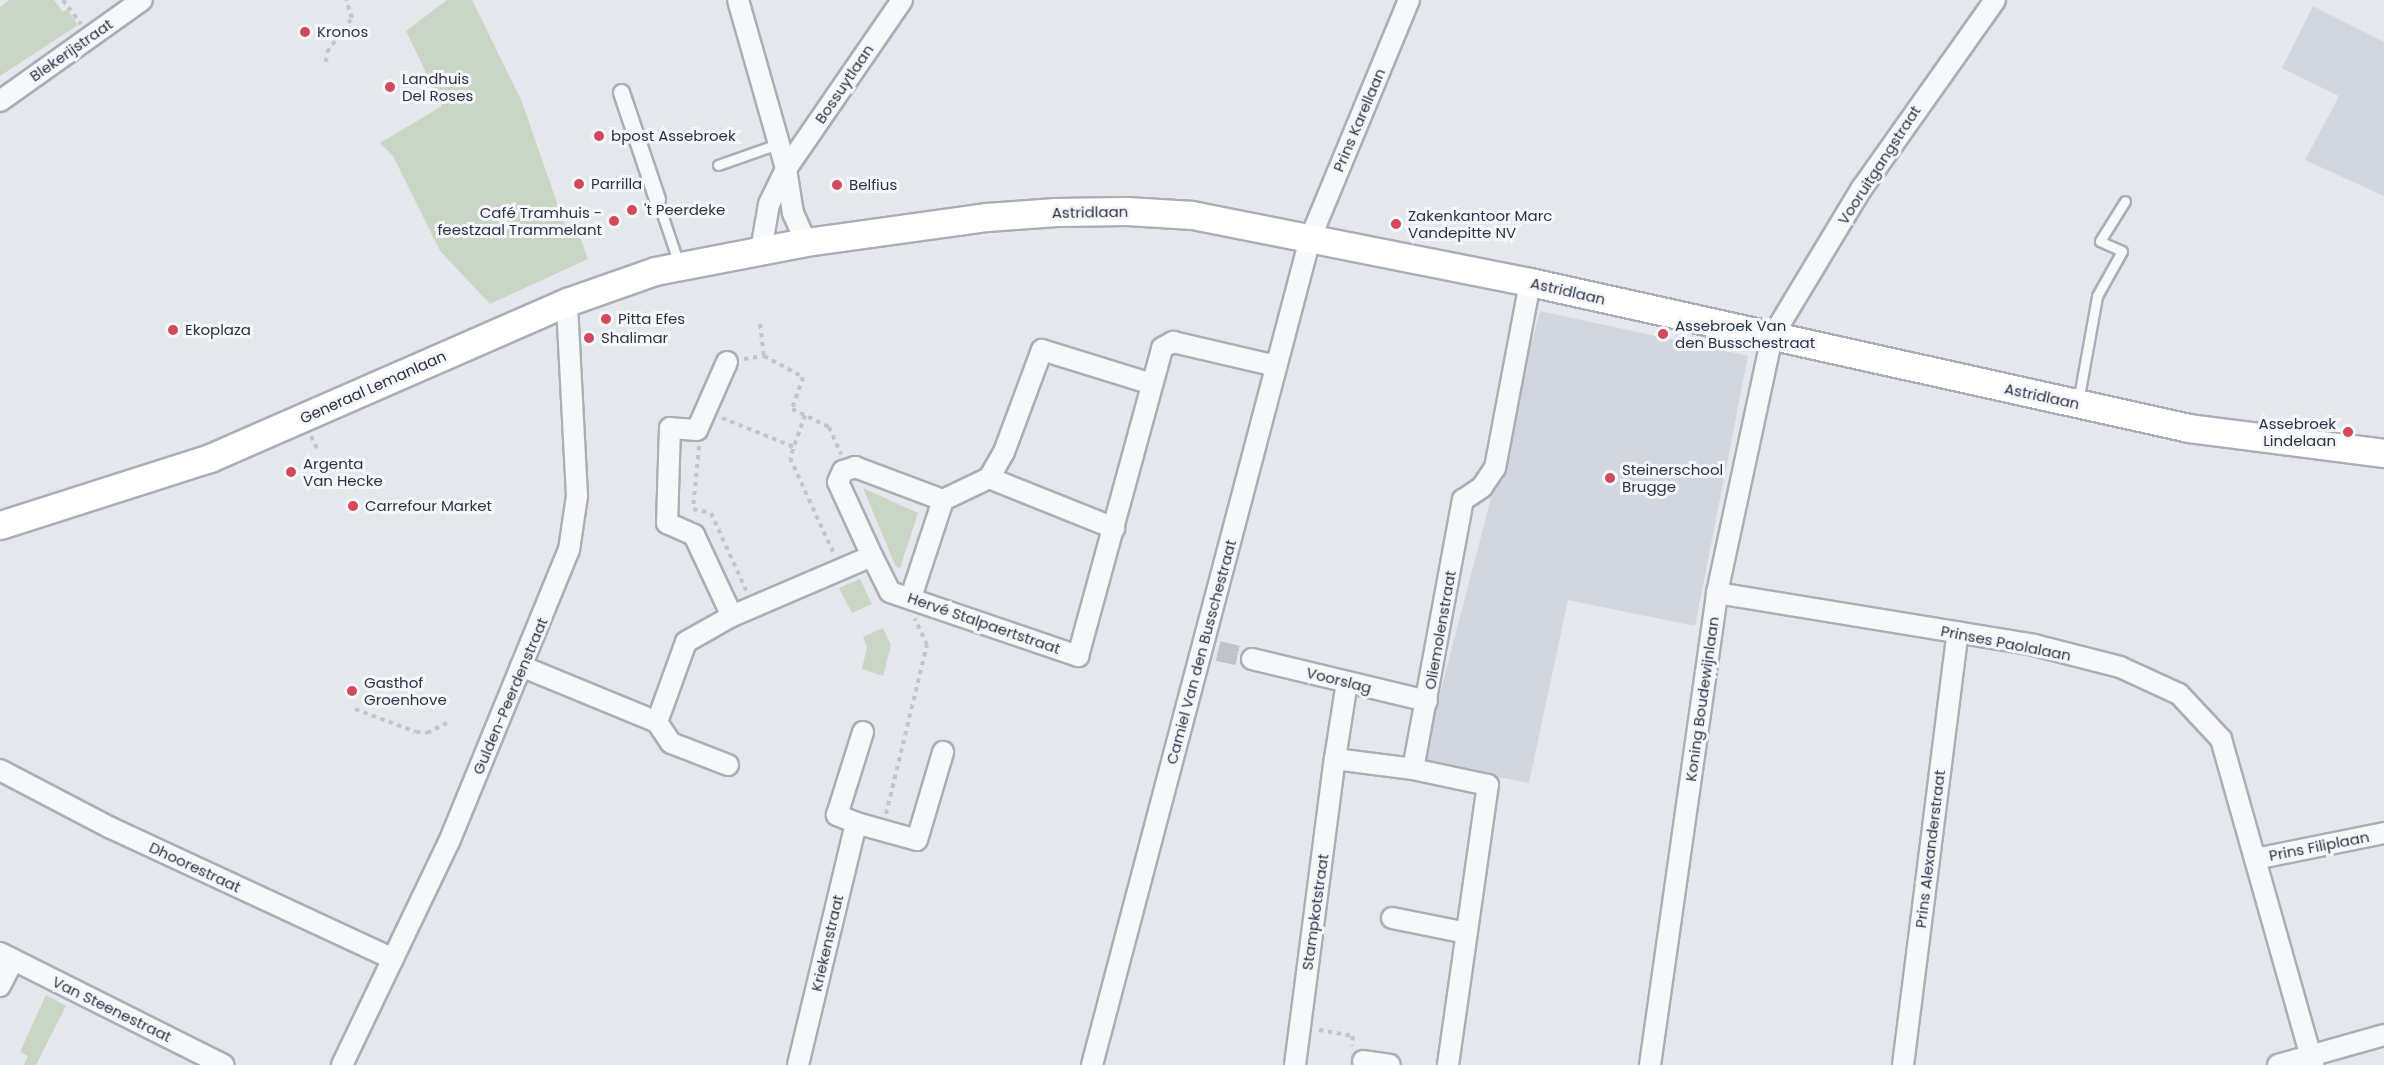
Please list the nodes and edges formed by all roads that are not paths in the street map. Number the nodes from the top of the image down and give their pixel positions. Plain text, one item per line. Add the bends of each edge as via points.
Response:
1 (142, 0) edge
2 (738, 0) edge
3 (902, 0) edge
4 (1409, 0) edge
5 (1995, 0) edge
6 (621, 92) dead end
7 (0, 101) edge
8 (778, 144) junction
9 (718, 165) dead end
10 (786, 168) junction
11 (657, 199) joint
12 (2126, 201) dead end
13 (1310, 239) junction
14 (806, 242) junction
15 (753, 251) junction
16 (680, 266) junction
17 (1530, 282) junction
18 (567, 302) junction
19 (1772, 337) junction
20 (727, 362) dead end
21 (1276, 366) junction
22 (1152, 384) junction
23 (2077, 404) junction
24 (2384, 453) edge
25 (989, 478) junction
26 (943, 500) junction
27 (0, 525) edge
28 (1114, 528) junction
29 (872, 556) junction
30 (1717, 593) junction
31 (911, 597) junction
32 (732, 616) junction
33 (1958, 632) junction
34 (1252, 659) tunnel mouth
35 (521, 666) junction
36 (1347, 682) junction
37 (1427, 701) junction
38 (657, 722) junction
39 (863, 732) dead end
40 (943, 752) dead end
41 (1335, 759) junction
42 (728, 765) dead end
43 (1413, 769) junction
44 (0, 770) edge
45 (856, 823) junction
46 (2384, 833) edge
47 (2255, 859) junction
48 (1392, 918) dead end
49 (1467, 933) junction
50 (6, 956) edge
51 (393, 959) junction
52 (0, 986) edge
53 (2384, 1035) edge
54 (1357, 1058) road end
55 (2311, 1060) edge
56 (224, 1065) edge
57 (342, 1065) edge
58 (800, 1065) edge
59 (1092, 1065) edge
60 (1295, 1065) edge
61 (1390, 1065) edge
62 (1448, 1065) edge
63 (1650, 1065) edge
64 (1903, 1065) edge
65 (2278, 1065) edge

1 - 7 street, Blekerijstraat
2 - 8 street
3 - 10 street, Bossuytlaan
4 - 13 street, Prins Karellaan
5 - 19 street, Vooruitgangstraat via 1862,188
6 - 11 street
8 - 9 lane
8 - 10 street
10 - 14 street via 793,213
10 - 15 street, Bossuytlaan
11 - 16 lane
12 - 23 lane via 2100,241 2122,251 2097,296
13 - 14 main road, Astridlaan via 1192,215 1127,211 987,218
13 - 17 main road, Astridlaan
13 - 21 street, Camiel Van den Busschestraat
14 - 15 main road, Astridlaan
15 - 16 main road, Generaal Lemanlaan
16 - 18 main road, Generaal Lemanlaan
17 - 19 main road, Astridlaan
17 - 37 street, Oliemolenstraat via 1495,468 1482,487 1463,500
18 - 27 main road, Generaal Lemanlaan via 210,458
18 - 35 street, Gulden-Peerdenstraat via 575,521 560,578
19 - 23 main road, Astridlaan
19 - 30 street, Koning Boudewijnlaan
20 - 32 street via 697,430 669,428 667,523 694,535
21 - 22 street, Hervé Stalpaertstraat via 1169,342 1160,353
21 - 59 street, Camiel Van den Busschestraat via 1210,650
22 - 25 street via 1042,350 1004,453
22 - 28 street, Hervé Stalpaertstraat
23 - 24 main road, Astridlaan via 2189,428
25 - 26 street
25 - 28 street
26 - 29 street, Hervé Stalpaertstraat via 855,467 847,468 838,482
26 - 31 street
28 - 31 street, Hervé Stalpaertstraat via 1078,656
29 - 31 street, Hervé Stalpaertstraat via 891,592
29 - 32 street
30 - 33 street, Prinses Paolalaan
30 - 63 street, Koning Boudewijnlaan
32 - 38 street via 686,642
33 - 47 street, Prinses Paolalaan via 2034,645 2120,667 2179,693 2221,739
33 - 64 street, Prins Alexanderstraat
34 - 36 street, Voorslag
35 - 38 street
35 - 51 street, Gulden-Peerdenstraat via 449,843
36 - 37 street, Voorslag
36 - 41 street, Stampkotstraat
37 - 43 street, Oliemolenstraat
38 - 42 street via 671,743
39 - 45 street via 837,815
40 - 45 street via 917,840
41 - 43 street
41 - 60 street, Stampkotstraat
43 - 49 street via 1488,785
44 - 51 street, Dhoorestraat via 101,823
45 - 58 street, Kriekenstraat
46 - 47 street, Prins Filiplaan
47 - 55 street, Prinses Paolalaan
48 - 49 street
49 - 62 street
50 - 52 street
50 - 56 street, Van Steenestraat
51 - 57 street, Gulden-Peerdenstraat
53 - 55 street
54 - 61 street
55 - 65 street

